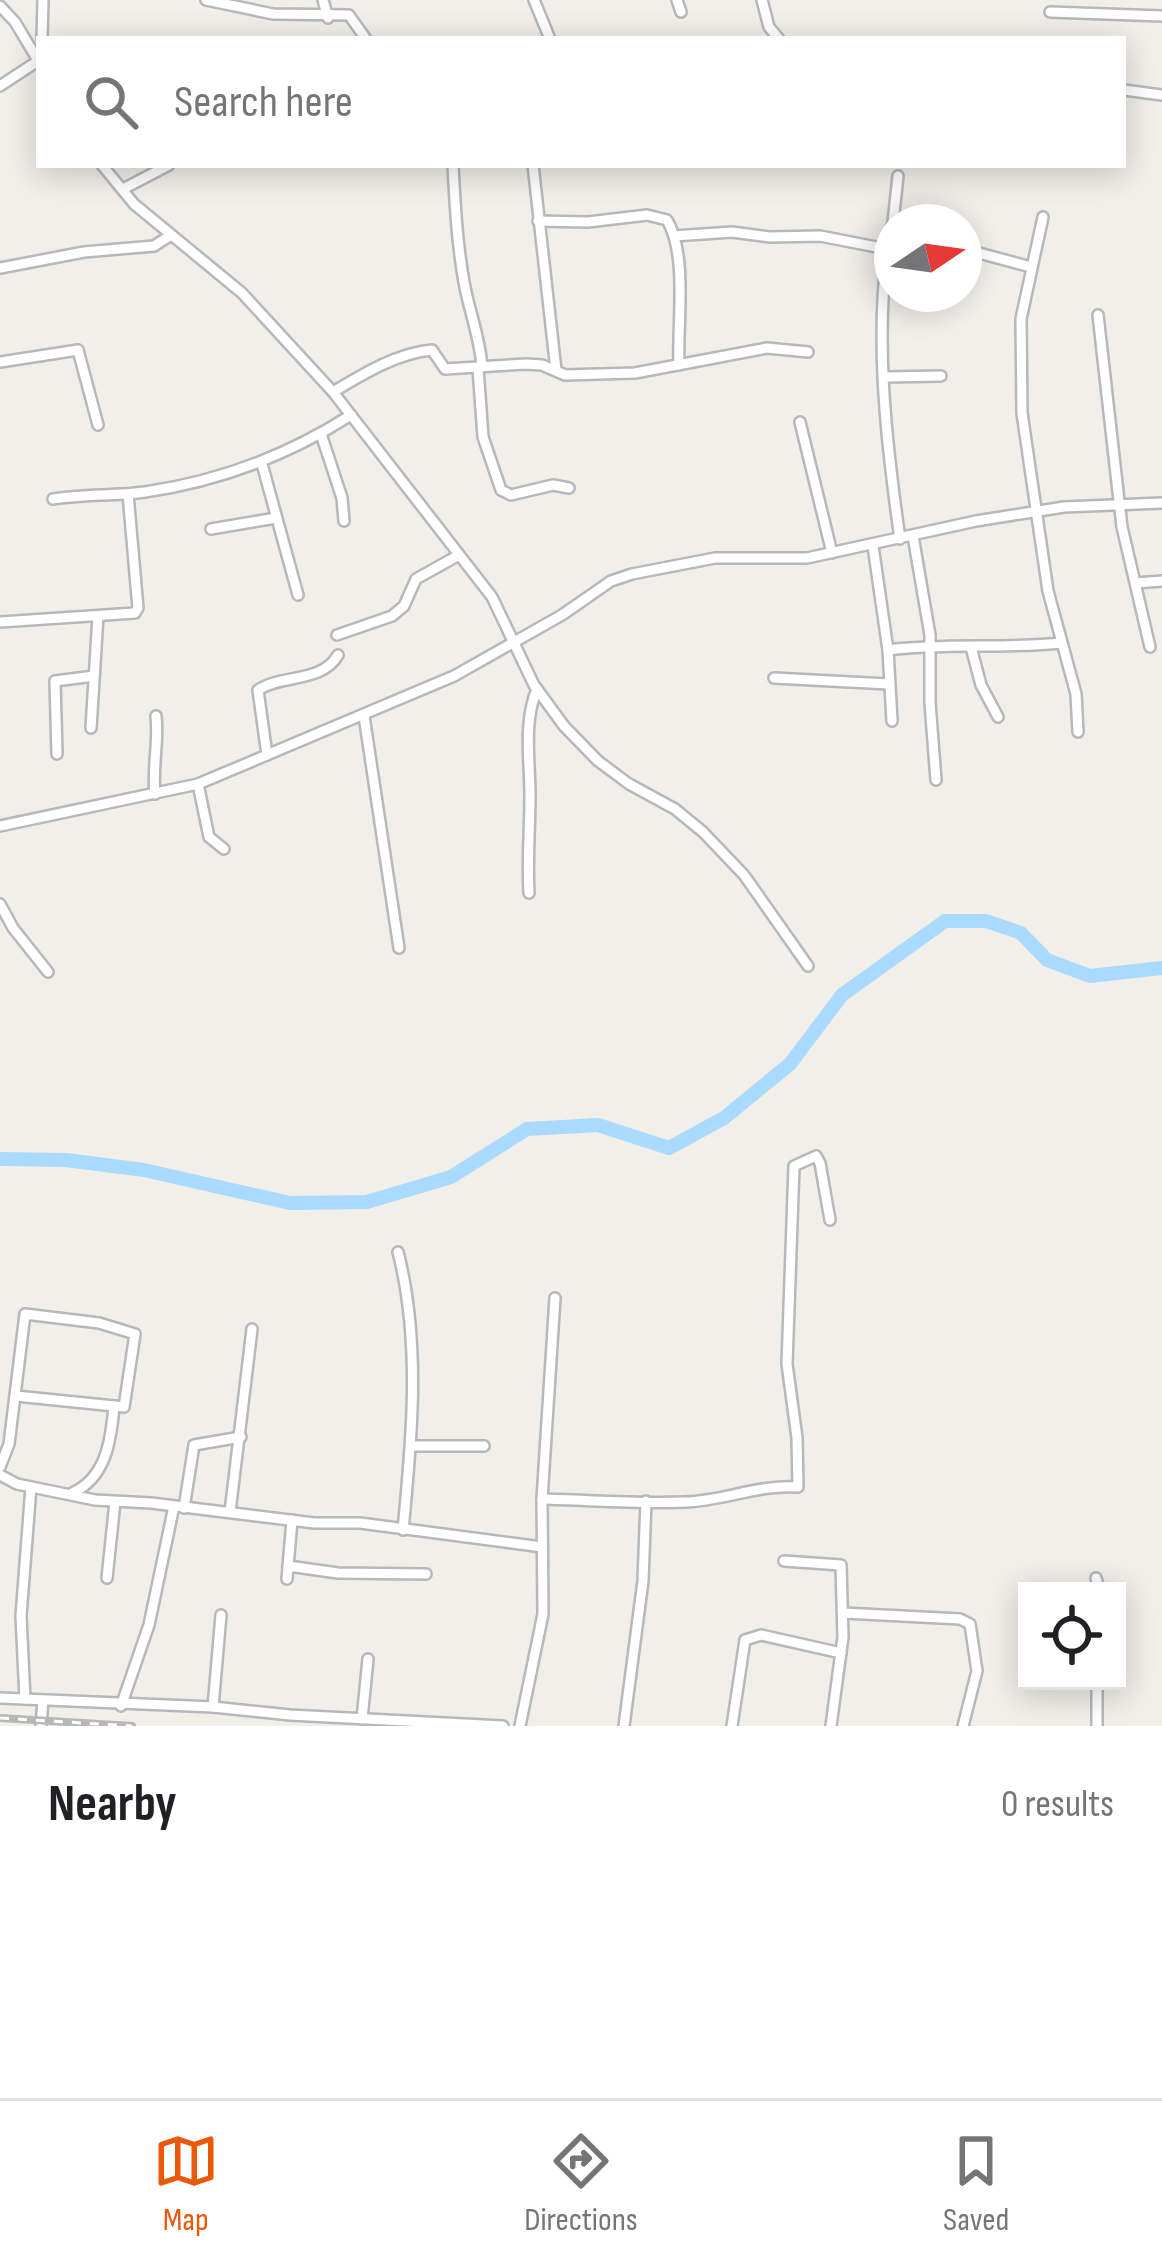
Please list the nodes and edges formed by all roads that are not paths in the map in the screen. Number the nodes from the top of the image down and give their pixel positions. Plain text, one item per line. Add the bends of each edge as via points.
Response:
1 (43, 0) edge
2 (206, 0) edge
3 (323, 0) edge
4 (534, 0) edge
5 (677, 0) edge
6 (762, 0) edge
7 (0, 6) edge
8 (681, 12) dead end
9 (1050, 12) dead end
10 (1162, 16) edge
11 (328, 18) junction
12 (39, 36) edge
13 (364, 36) edge
14 (549, 36) edge
15 (776, 36) edge
16 (36, 42) edge
17 (36, 64) edge
18 (0, 86) edge
19 (1126, 90) edge
20 (1162, 95) edge
21 (105, 168) edge
22 (163, 168) edge
23 (453, 168) edge
24 (532, 168) edge
25 (898, 176) dead end
26 (123, 189) junction
27 (896, 204) edge
28 (1043, 217) dead end
29 (538, 221) junction
30 (171, 235) junction
31 (674, 236) junction
32 (874, 247) edge
33 (982, 252) edge
34 (1031, 267) junction
35 (0, 268) edge
36 (883, 312) edge
37 (1098, 315) dead end
38 (808, 352) dead end
39 (0, 362) edge
40 (679, 365) junction
41 (480, 368) junction
42 (556, 370) junction
43 (941, 376) dead end
44 (886, 377) junction
45 (333, 392) junction
46 (351, 415) junction
47 (800, 422) dead end
48 (98, 425) dead end
49 (321, 434) junction
50 (262, 464) junction
51 (569, 488) dead end
52 (128, 494) junction
53 (52, 499) dead end
54 (1122, 503) junction
55 (1162, 503) edge
56 (1036, 512) junction
57 (276, 518) junction
58 (344, 521) dead end
59 (211, 529) dead end
60 (913, 536) junction
61 (900, 539) junction
62 (873, 546) junction
63 (832, 554) junction
64 (459, 555) junction
65 (1162, 581) edge
66 (1136, 583) junction
67 (298, 595) dead end
68 (98, 616) junction
69 (0, 622) edge
70 (337, 635) dead end
71 (515, 641) junction
72 (1062, 643) junction
73 (930, 644) junction
74 (971, 647) junction
75 (1150, 647) dead end
76 (888, 650) junction
77 (338, 655) dead end
78 (94, 676) junction
79 (774, 678) dead end
80 (888, 684) junction
81 (537, 689) junction
82 (156, 716) dead end
83 (364, 716) junction
84 (998, 717) dead end
85 (892, 721) dead end
86 (91, 728) dead end
87 (1078, 732) dead end
88 (57, 754) dead end
89 (267, 755) junction
90 (936, 780) dead end
91 (198, 784) junction
92 (155, 794) junction
93 (0, 826) edge
94 (224, 849) dead end
95 (529, 893) dead end
96 (0, 904) edge
97 (398, 949) dead end
98 (808, 966) dead end
99 (48, 972) dead end
100 (830, 1220) dead end
101 (398, 1252) dead end
102 (556, 1298) dead end
103 (252, 1329) dead end
104 (16, 1396) junction
105 (114, 1406) junction
106 (241, 1437) junction
107 (411, 1446) junction
108 (484, 1446) dead end
109 (0, 1471) edge
110 (31, 1487) junction
111 (72, 1493) junction
112 (542, 1499) junction
113 (646, 1501) junction
114 (115, 1502) junction
115 (179, 1507) junction
116 (230, 1512) junction
117 (292, 1520) junction
118 (403, 1530) junction
119 (542, 1547) junction
120 (784, 1562) dead end
121 (288, 1566) junction
122 (426, 1574) dead end
123 (107, 1578) dead end
124 (1096, 1578) dead end
125 (286, 1579) dead end
126 (1097, 1582) edge
127 (844, 1613) junction
128 (221, 1615) dead end
129 (841, 1653) junction
130 (368, 1659) dead end
131 (1097, 1690) edge
132 (0, 1698) edge
133 (25, 1699) junction
134 (44, 1700) junction
135 (122, 1706) junction
136 (213, 1707) junction
137 (362, 1719) junction
138 (41, 1726) edge
139 (503, 1726) edge
140 (520, 1726) edge
141 (623, 1726) edge
142 (732, 1726) edge
143 (831, 1726) edge
144 (963, 1726) edge
145 (1097, 1726) edge

1 - 12 street
2 - 11 street
3 - 11 street
4 - 14 street
5 - 8 street
6 - 15 street
7 - 16 street
9 - 10 street
11 - 13 street via 352,17
17 - 18 street
19 - 20 street
21 - 26 street
22 - 26 street
23 - 41 street
24 - 29 street
25 - 27 street
26 - 30 street
28 - 34 street
29 - 31 street via 646,214 667,220
29 - 42 street
30 - 35 street via 154,246
30 - 45 street via 242,293
31 - 32 street via 820,236
31 - 40 street
33 - 34 street
34 - 56 street via 1018,356
36 - 44 street
37 - 54 street
38 - 40 street via 767,348
39 - 48 street via 78,350
40 - 42 street via 635,373
41 - 42 street
41 - 45 street via 445,369 424,350
41 - 51 street via 483,437 501,490
43 - 44 street
44 - 61 street
45 - 46 street
46 - 49 street
46 - 64 street
47 - 63 street
49 - 50 street
49 - 58 street
50 - 52 street
50 - 57 street
52 - 53 street
52 - 68 street via 138,608
54 - 55 street
54 - 56 street
54 - 66 street
56 - 60 street
56 - 72 street
57 - 59 street
57 - 67 street
60 - 61 street
60 - 73 street
61 - 62 street
62 - 63 street
62 - 76 street
63 - 71 street via 715,558 632,574
64 - 70 street via 416,579 392,616
64 - 71 street
65 - 66 street
66 - 75 street
68 - 69 street
68 - 78 street
71 - 81 street
71 - 83 street
72 - 74 street
72 - 87 street
73 - 74 street
73 - 76 street
73 - 90 street
74 - 84 street
76 - 80 street
77 - 89 street via 326,670 258,690
78 - 86 street
78 - 88 street via 55,681
79 - 80 street
80 - 85 street
81 - 95 street via 528,722
81 - 98 street via 598,761 703,832
82 - 92 street
83 - 89 street
83 - 97 street
89 - 91 street
91 - 92 street
91 - 94 street via 209,836
92 - 93 street
96 - 99 street
100 - 113 street via 820,1163 816,1156 801,1160 793,1178 788,1348 798,1487
101 - 107 street via 411,1301
102 - 112 street
103 - 106 street
104 - 105 street
104 - 105 street via 25,1315 135,1334 124,1407
104 - 109 street
105 - 111 street via 99,1474
106 - 115 street via 194,1445
106 - 116 street
107 - 108 street
107 - 118 street
109 - 110 street
110 - 111 street
110 - 133 street via 21,1616
111 - 114 street
112 - 113 street
112 - 119 street
113 - 141 street
114 - 115 street
114 - 123 street
115 - 116 street
115 - 135 street
116 - 117 street
117 - 118 street
117 - 121 street
118 - 119 street
119 - 140 street via 543,1614
120 - 127 street via 841,1565
121 - 122 street
121 - 125 street
124 - 126 street
127 - 129 street
127 - 144 street via 970,1624 976,1671
128 - 136 street
129 - 142 street via 761,1635 745,1640
129 - 143 street
130 - 137 street
131 - 145 street
132 - 133 street
133 - 134 street
134 - 135 street
134 - 138 street
135 - 136 street
136 - 137 street
137 - 139 street

